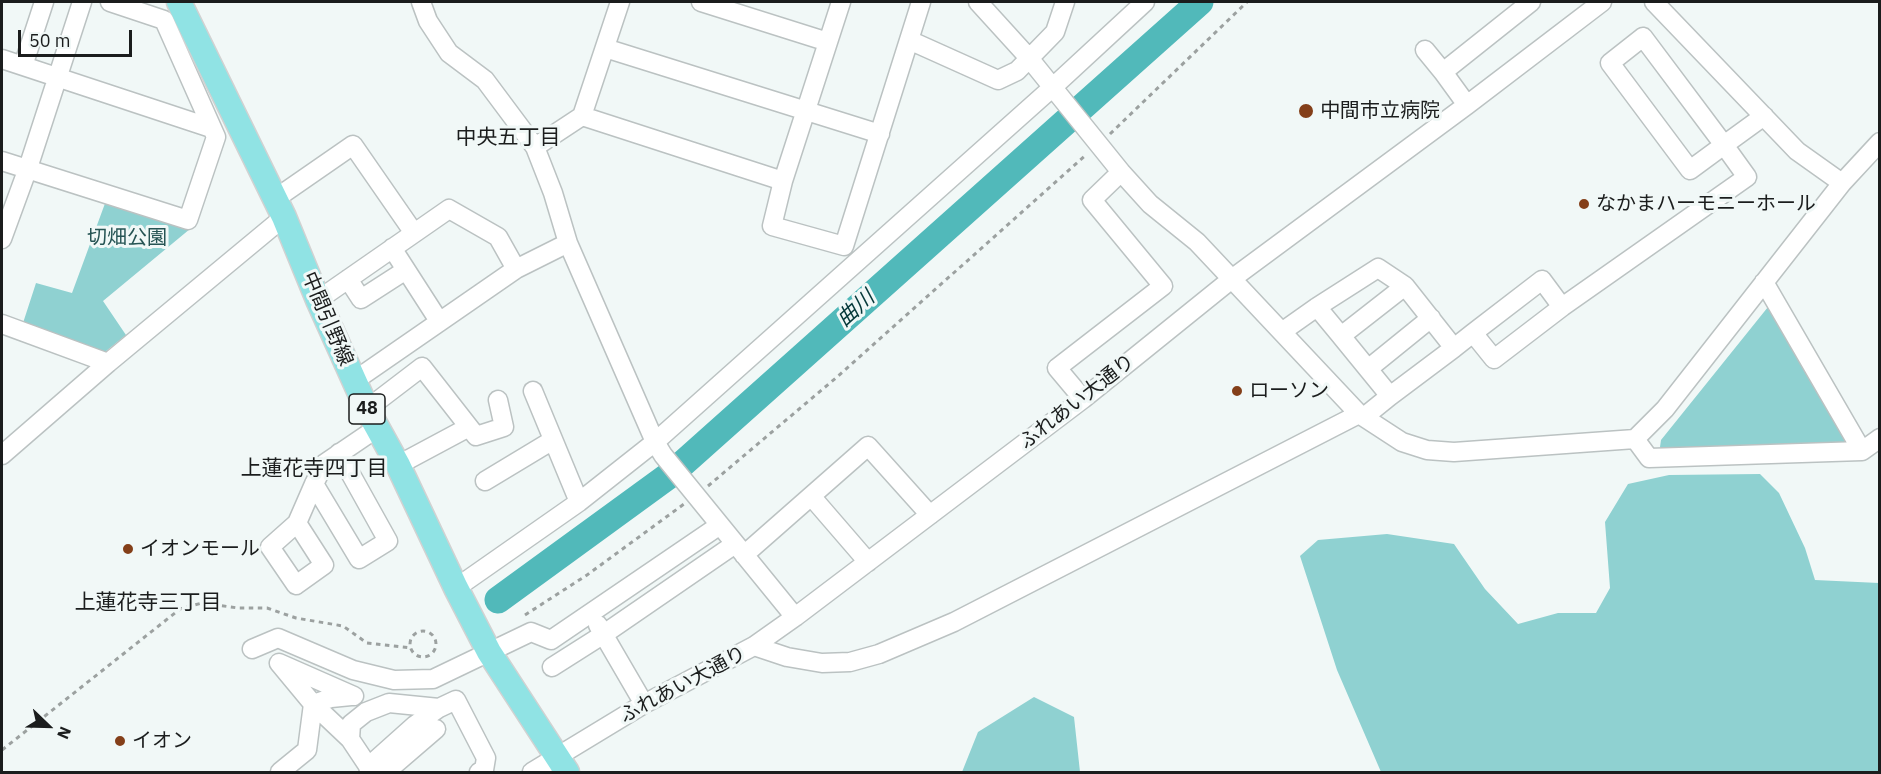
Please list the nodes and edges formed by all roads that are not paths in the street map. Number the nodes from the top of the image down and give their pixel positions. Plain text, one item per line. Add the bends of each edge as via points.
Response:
1 (44, 2) edge
2 (82, 2) edge
3 (110, 2) edge
4 (179, 2) edge
5 (422, 2) edge
6 (620, 2) edge
7 (701, 2) edge
8 (841, 2) edge
9 (921, 2) edge
10 (978, 2) edge
11 (1065, 2) edge
12 (1145, 2) edge
13 (1531, 2) edge
14 (1602, 2) edge
15 (1654, 2) edge
16 (909, 40) junction
17 (828, 42) junction
18 (605, 48) junction
19 (1425, 50) dead end
20 (1029, 58) junction
21 (2, 59) edge
22 (23, 66) junction
23 (1443, 72) junction
24 (58, 77) junction
25 (1057, 92) junction
26 (1467, 105) junction
27 (806, 111) junction
28 (582, 116) junction
29 (1764, 116) junction
30 (211, 128) junction
31 (880, 134) junction
32 (1880, 142) edge
33 (1724, 145) junction
34 (535, 147) junction
35 (2, 160) edge
36 (28, 168) junction
37 (1121, 172) junction
38 (783, 180) junction
39 (1842, 183) junction
40 (279, 208) junction
41 (414, 233) junction
42 (2, 239) edge
43 (568, 243) junction
44 (392, 248) junction
45 (516, 269) junction
46 (406, 270) junction
47 (1233, 278) junction
48 (348, 279) junction
49 (1764, 282) junction
50 (1405, 286) junction
51 (318, 300) junction
52 (1317, 307) junction
53 (1562, 307) junction
54 (1431, 318) junction
55 (440, 321) junction
56 (2, 324) edge
57 (1283, 332) junction
58 (1473, 333) junction
59 (1341, 336) junction
60 (1454, 348) junction
61 (108, 363) junction
62 (1368, 369) junction
63 (354, 381) junction
64 (533, 391) dead end
65 (1390, 396) junction
66 (1083, 399) junction
67 (498, 400) dead end
68 (1361, 416) junction
69 (372, 419) junction
70 (469, 427) junction
71 (1880, 438) edge
72 (1635, 439) junction
73 (553, 440) junction
74 (659, 448) junction
75 (1862, 451) junction
76 (339, 453) junction
77 (2, 455) edge
78 (398, 465) junction
79 (485, 481) dead end
80 (314, 484) junction
81 (811, 496) junction
82 (579, 502) junction
83 (930, 515) junction
84 (297, 523) dead end
85 (720, 525) junction
86 (740, 549) junction
87 (868, 562) junction
88 (458, 592) junction
89 (591, 613) junction
90 (795, 617) junction
91 (604, 634) junction
92 (485, 644) junction
93 (754, 646) junction
94 (252, 649) dead end
95 (552, 668) dead end
96 (394, 680) junction
97 (354, 696) junction
98 (389, 703) junction
99 (313, 704) junction
100 (644, 704) junction
101 (439, 708) junction
102 (436, 729) dead end
103 (350, 739) junction
104 (559, 767) edge
105 (370, 770) edge
106 (284, 771) edge
107 (386, 772) edge
108 (479, 772) edge
109 (532, 772) edge

1 - 22 street
2 - 24 street
3 - 30 street via 164,20
4 - 40 main road, 中間引野線 / 48
5 - 34 street via 428,21 449,53 485,80
6 - 18 street
7 - 17 street
8 - 17 street
9 - 16 street
10 - 20 street
11 - 20 street via 1055,32
12 - 25 street
13 - 23 street
14 - 26 street, ふれあい大通り
15 - 29 street
16 - 20 street via 998,80 1017,71
16 - 31 street
17 - 27 street
18 - 27 street
18 - 28 street
19 - 23 street
20 - 25 street
21 - 22 street
22 - 24 street
23 - 26 street
24 - 30 street
24 - 36 street
25 - 37 street
25 - 74 street
26 - 47 street, ふれあい大通り
27 - 31 street
27 - 38 street
28 - 34 street
28 - 38 street
29 - 33 street
29 - 39 street via 1797,151
30 - 36 street via 216,137 188,220
31 - 38 street via 844,246 772,225
32 - 39 street
33 - 33 street via 1690,170 1610,63 1643,37
33 - 53 street via 1747,177
34 - 43 street
35 - 36 street
36 - 42 street
37 - 47 street via 1150,204
37 - 66 street via 1092,200 1163,286 1057,368
39 - 49 street
40 - 41 street via 353,145
40 - 51 main road, 中間引野線 / 48
40 - 61 street
41 - 44 street
41 - 45 street via 449,209 498,237
43 - 45 street
43 - 74 street
44 - 46 street
44 - 48 street
45 - 55 street
46 - 48 street via 361,300
46 - 55 street
47 - 57 street
47 - 66 street, ふれあい大通り
48 - 51 street
49 - 72 street via 1665,409
49 - 75 street
50 - 52 street via 1378,268
50 - 54 street
50 - 59 street
51 - 63 main road, 中間引野線 / 48
52 - 57 street
52 - 59 street
53 - 58 street via 1494,359
53 - 58 street via 1542,280
54 - 60 street
54 - 62 street
55 - 63 street
56 - 61 street
57 - 68 street
58 - 60 street
59 - 62 street
60 - 65 street
61 - 77 street
62 - 65 street
63 - 69 main road, 中間引野線 / 48
64 - 73 street
65 - 68 street
66 - 83 street, ふれあい大通り
67 - 70 street via 504,427 476,436
68 - 72 street via 1402,442 1427,450 1454,452
68 - 93 street via 954,622 879,654 850,662 822,663
69 - 70 street via 422,367
69 - 76 street
69 - 78 main road, 中間引野線 / 48
70 - 78 street
71 - 75 street
72 - 75 street via 1648,458
73 - 79 street
73 - 82 street
74 - 82 street
74 - 85 street
76 - 80 street via 324,464
76 - 80 street via 388,541 359,559
78 - 88 main road, 中間引野線 / 48
80 - 84 street
81 - 83 street via 868,446
81 - 86 street
81 - 87 street
82 - 88 street
83 - 87 street, ふれあい大通り
85 - 86 street
85 - 89 street
86 - 90 street
86 - 91 street
87 - 90 street, ふれあい大通り
88 - 92 main road, 中間引野線 / 48
89 - 91 street
89 - 92 street via 551,640 531,632
90 - 93 street, ふれあい大通り
91 - 95 street
91 - 100 street
92 - 96 street via 433,679
92 - 104 main road, 中間引野線 / 48
93 - 100 street, ふれあい大通り
94 - 96 street via 278,638 353,670
96 - 98 street
97 - 98 street
97 - 99 street
97 - 99 street via 279,663
98 - 101 street
98 - 103 street via 366,712 351,724
99 - 103 street
99 - 106 street via 307,750
100 - 104 street, ふれあい大通り
101 - 105 street via 415,725
101 - 108 street via 456,700 486,758 484,770
102 - 107 street
103 - 105 street
104 - 109 street, ふれあい大通り

